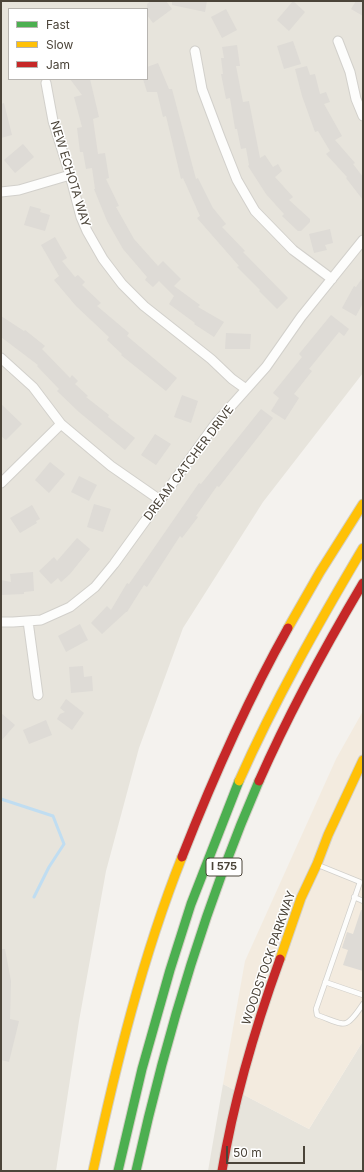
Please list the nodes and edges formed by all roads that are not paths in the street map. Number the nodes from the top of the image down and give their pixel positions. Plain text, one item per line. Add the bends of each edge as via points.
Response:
1 (338, 41) dead end
2 (195, 51) dead end
3 (46, 83) dead end
4 (363, 116) edge
5 (70, 175) junction
6 (1, 192) edge
7 (363, 240) edge
8 (332, 279) junction
9 (1, 358) edge
10 (246, 389) junction
11 (61, 424) junction
12 (1, 483) edge
13 (160, 500) junction
14 (363, 504) edge
15 (363, 548) edge
16 (363, 583) edge
17 (28, 621) junction
18 (1, 622) edge
19 (38, 695) dead end
20 (363, 760) edge
21 (317, 864) junction
22 (363, 876) edge
23 (360, 882) junction
24 (354, 897) junction
25 (363, 901) edge
26 (325, 982) junction
27 (363, 996) edge
28 (363, 1004) edge
29 (93, 1171) edge
30 (118, 1171) edge
31 (136, 1171) edge
32 (222, 1171) edge

1 - 4 street
2 - 8 street via 202,89 220,137 237,180 255,211 293,250
3 - 5 street, NEW ECHOTA WAY via 53,121
5 - 6 street via 19,190
5 - 10 street, NEW ECHOTA WAY via 87,231 122,284 144,306
7 - 8 street, DREAM CATCHER DRIVE
8 - 10 street, DREAM CATCHER DRIVE via 301,316 266,367
9 - 11 street via 33,387
10 - 13 street, DREAM CATCHER DRIVE via 216,423
11 - 12 street
11 - 13 street via 111,466
13 - 17 street, DREAM CATCHER DRIVE via 95,587 70,607 42,620
14 - 29 main road via 293,618 255,690 198,815 138,984 103,1118
15 - 30 main road via 299,659 236,788 192,902 151,1030
16 - 31 main road, I 575 via 322,653 291,714 229,855 184,983 164,1050
17 - 18 street, DREAM CATCHER DRIVE
17 - 19 street
20 - 21 main road, WOODSTOCK PARKWAY
21 - 23 lane
21 - 32 main road, WOODSTOCK PARKWAY via 301,898 263,1008 239,1090
22 - 23 lane
23 - 24 lane
24 - 25 lane
24 - 26 lane
26 - 27 lane
26 - 28 lane via 316,1009 317,1015 347,1024 352,1021

